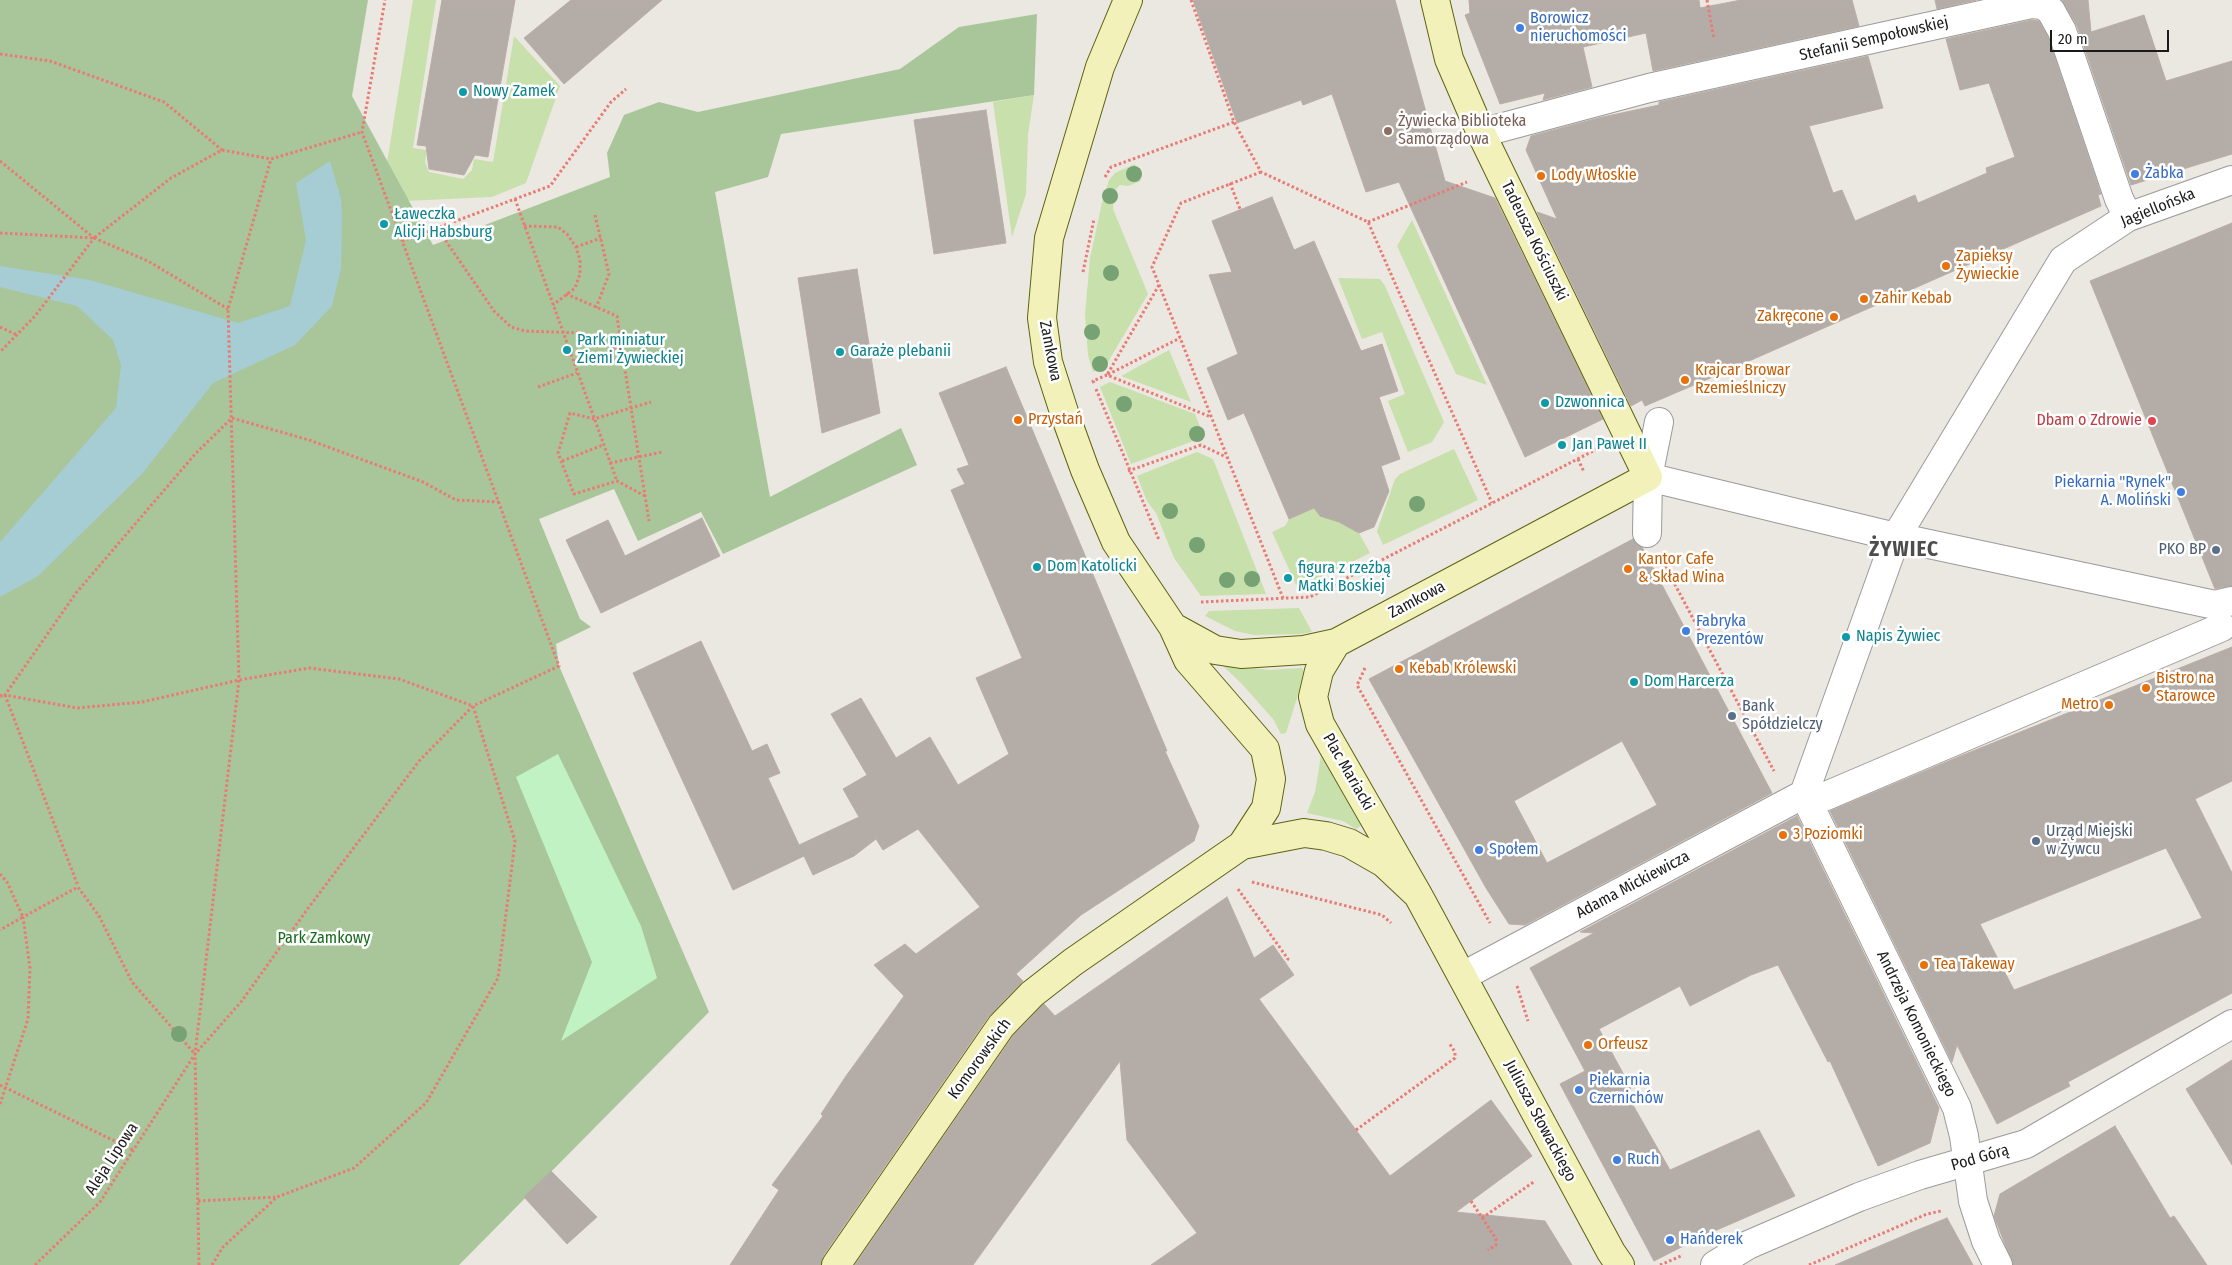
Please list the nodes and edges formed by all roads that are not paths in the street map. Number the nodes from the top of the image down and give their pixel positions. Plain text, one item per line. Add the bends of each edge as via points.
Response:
1 (1128, 0) edge
2 (1435, 0) edge
3 (1482, 133) junction
4 (2232, 180) edge
5 (2128, 217) junction
6 (1660, 422) dead end
7 (1648, 477) junction
8 (1647, 533) road end
9 (1896, 537) junction
10 (2224, 611) edge
11 (1173, 627) junction
12 (1336, 643) junction
13 (1806, 797) junction
14 (1242, 844) junction
15 (1418, 895) junction
16 (1462, 976) junction
17 (2232, 1024) edge
18 (1968, 1162) junction
19 (836, 1265) edge
20 (1620, 1265) edge
21 (1715, 1265) edge
22 (1998, 1265) edge

1 - 11 street, Zamkowa via 1100,67 1049,238 1042,318 1048,362 1085,470 1116,542
2 - 3 street, Tadeusza Kościuszki via 1449,59
3 - 5 street, Stefanii Sempołowskiej via 1649,88 2022,6 2043,5 2051,11 2062,31
3 - 7 street, Tadeusza Kościuszki
4 - 5 street, Jagiellońska
5 - 9 street, Jagiellońska via 2063,260
6 - 7 street
7 - 8 street
7 - 9 street
7 - 12 street, Zamkowa
9 - 10 street
9 - 13 street
10 - 13 street, Adama Mickiewicza
11 - 12 street, Zamkowa via 1215,650 1241,654 1304,650
11 - 14 street, Zamkowa via 1188,660 1264,749 1271,779 1266,808
12 - 15 street, Plac Mariacki via 1319,671 1313,697 1320,724
13 - 16 street, Adama Mickiewicza
13 - 18 street, Andrzeja Komonieckiego via 1952,1095
14 - 15 street, Plac Mariacki via 1304,833 1326,836 1349,843 1384,863
14 - 19 street, Komorowskich via 1073,962 1032,994 1001,1026
15 - 16 street, Plac Mariacki
16 - 20 street, Juliusza Słowackiego
17 - 18 street, Pod Górą via 2026,1144
18 - 21 street, Pod Górą via 1859,1197 1748,1245
18 - 22 street, Andrzeja Komonieckiego via 1973,1202

